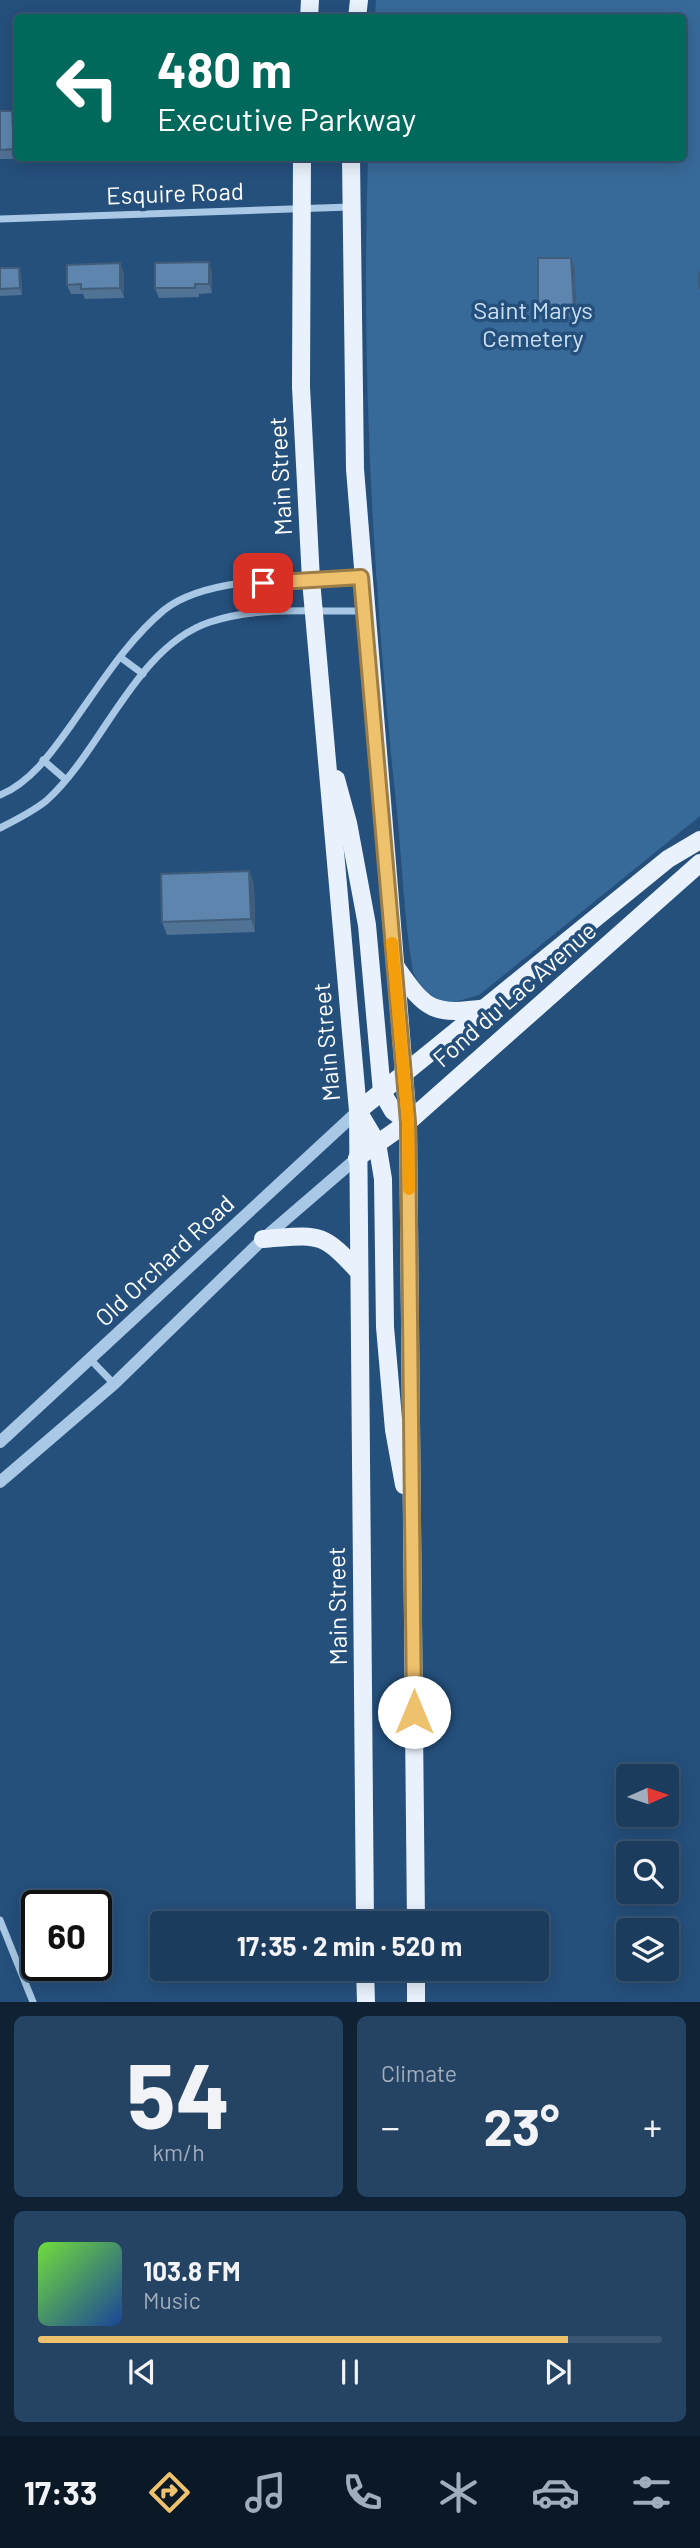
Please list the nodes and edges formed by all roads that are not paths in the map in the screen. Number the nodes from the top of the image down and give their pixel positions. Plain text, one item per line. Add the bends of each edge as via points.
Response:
1 (302, 161) edge
2 (351, 161) edge
3 (351, 206) junction
4 (300, 209) junction
5 (0, 219) edge
6 (361, 577) junction
7 (311, 580) junction
8 (364, 611) junction
9 (314, 612) junction
10 (120, 657) junction
11 (144, 674) junction
12 (324, 738) junction
13 (43, 760) junction
14 (65, 779) junction
15 (0, 795) edge
16 (0, 828) edge
17 (700, 840) edge
18 (700, 863) edge
19 (394, 965) junction
20 (488, 1008) junction
21 (404, 1076) junction
22 (383, 1092) junction
23 (358, 1111) junction
24 (408, 1122) junction
25 (377, 1143) junction
26 (357, 1158) junction
27 (263, 1239) junction
28 (359, 1272) junction
29 (90, 1359) junction
30 (114, 1384) junction
31 (0, 1442) edge
32 (0, 1482) edge
33 (413, 1528) junction
34 (365, 1911) edge
35 (415, 1911) edge
36 (0, 1920) edge
37 (365, 1981) edge
38 (416, 1981) edge
39 (33, 2002) edge
40 (366, 2002) edge
41 (416, 2002) edge

1 - 4 main road, Main Street
2 - 3 main road
3 - 4 street, Esquire Road
3 - 6 main road via 352,388
4 - 5 street, Esquire Road
4 - 7 main road, Main Street via 301,387
6 - 7 street
6 - 8 main road
7 - 9 main road, Main Street
7 - 10 street via 204,591 167,608
8 - 9 street
8 - 19 main road
9 - 11 street via 244,614 209,622 179,637
9 - 12 main road, Main Street
10 - 11 street
10 - 13 street
11 - 14 street
12 - 22 main road via 348,823 367,925
12 - 23 main road, Main Street
13 - 14 street
13 - 15 street via 25,781
14 - 16 street via 46,800
17 - 20 main road, Fond du Lac Avenue via 668,859
18 - 24 main road, Fond du Lac Avenue
19 - 20 main road via 417,997 442,1012
19 - 21 main road
20 - 21 main road, Fond du Lac Avenue
21 - 22 main road, Fond du Lac Avenue
21 - 24 main road
22 - 23 main road, Fond du Lac Avenue
22 - 24 main road via 393,1111
23 - 25 main road
23 - 26 main road, Main Street
23 - 29 street, Old Orchard Road
24 - 25 main road, Fond du Lac Avenue
24 - 33 main road
25 - 26 main road, Fond du Lac Avenue
25 - 33 main road via 383,1179 384,1327 394,1430
26 - 27 street
26 - 28 main road, Main Street
27 - 28 main road via 312,1235 325,1239
27 - 30 street
28 - 34 main road, Main Street
29 - 30 street
29 - 31 street, Old Orchard Road
30 - 32 street
33 - 35 main road
36 - 39 street
37 - 40 main road
38 - 41 main road

